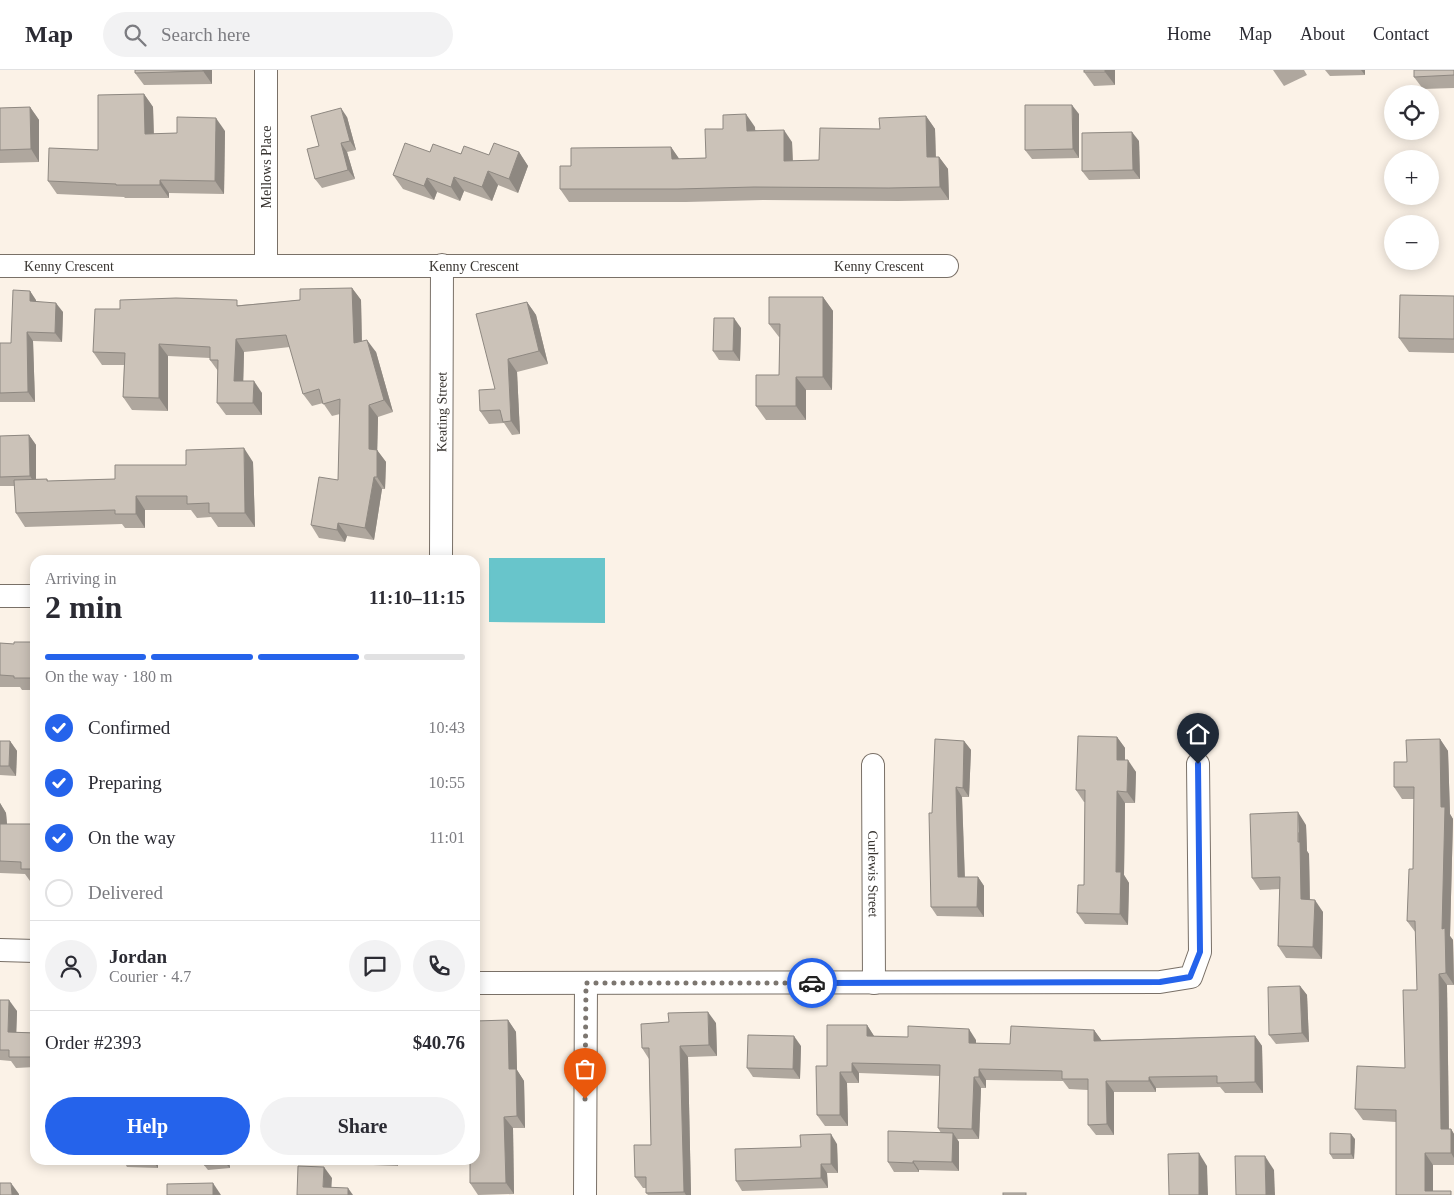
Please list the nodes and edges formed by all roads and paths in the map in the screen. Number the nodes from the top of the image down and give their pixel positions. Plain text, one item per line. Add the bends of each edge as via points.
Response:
1 (266, 70) edge
2 (266, 265) junction
3 (442, 265) junction
4 (0, 266) edge
5 (947, 266) dead end
6 (441, 555) edge
7 (0, 596) edge
8 (30, 596) edge
9 (1198, 764) dead end
10 (873, 765) dead end
11 (0, 950) edge
12 (30, 951) edge
13 (480, 983) edge
14 (586, 983) junction
15 (874, 983) junction
16 (585, 1195) edge

1 - 2 street, Mellows Place
2 - 3 street, Kenny Crescent
2 - 4 street, Kenny Crescent
3 - 5 street, Kenny Crescent
3 - 6 street, Keating Street
7 - 8 street
9 - 15 street via 1200,952 1190,977 1160,982
10 - 15 street, Curlewis Street
11 - 12 street
13 - 14 street
14 - 15 street
14 - 16 street

